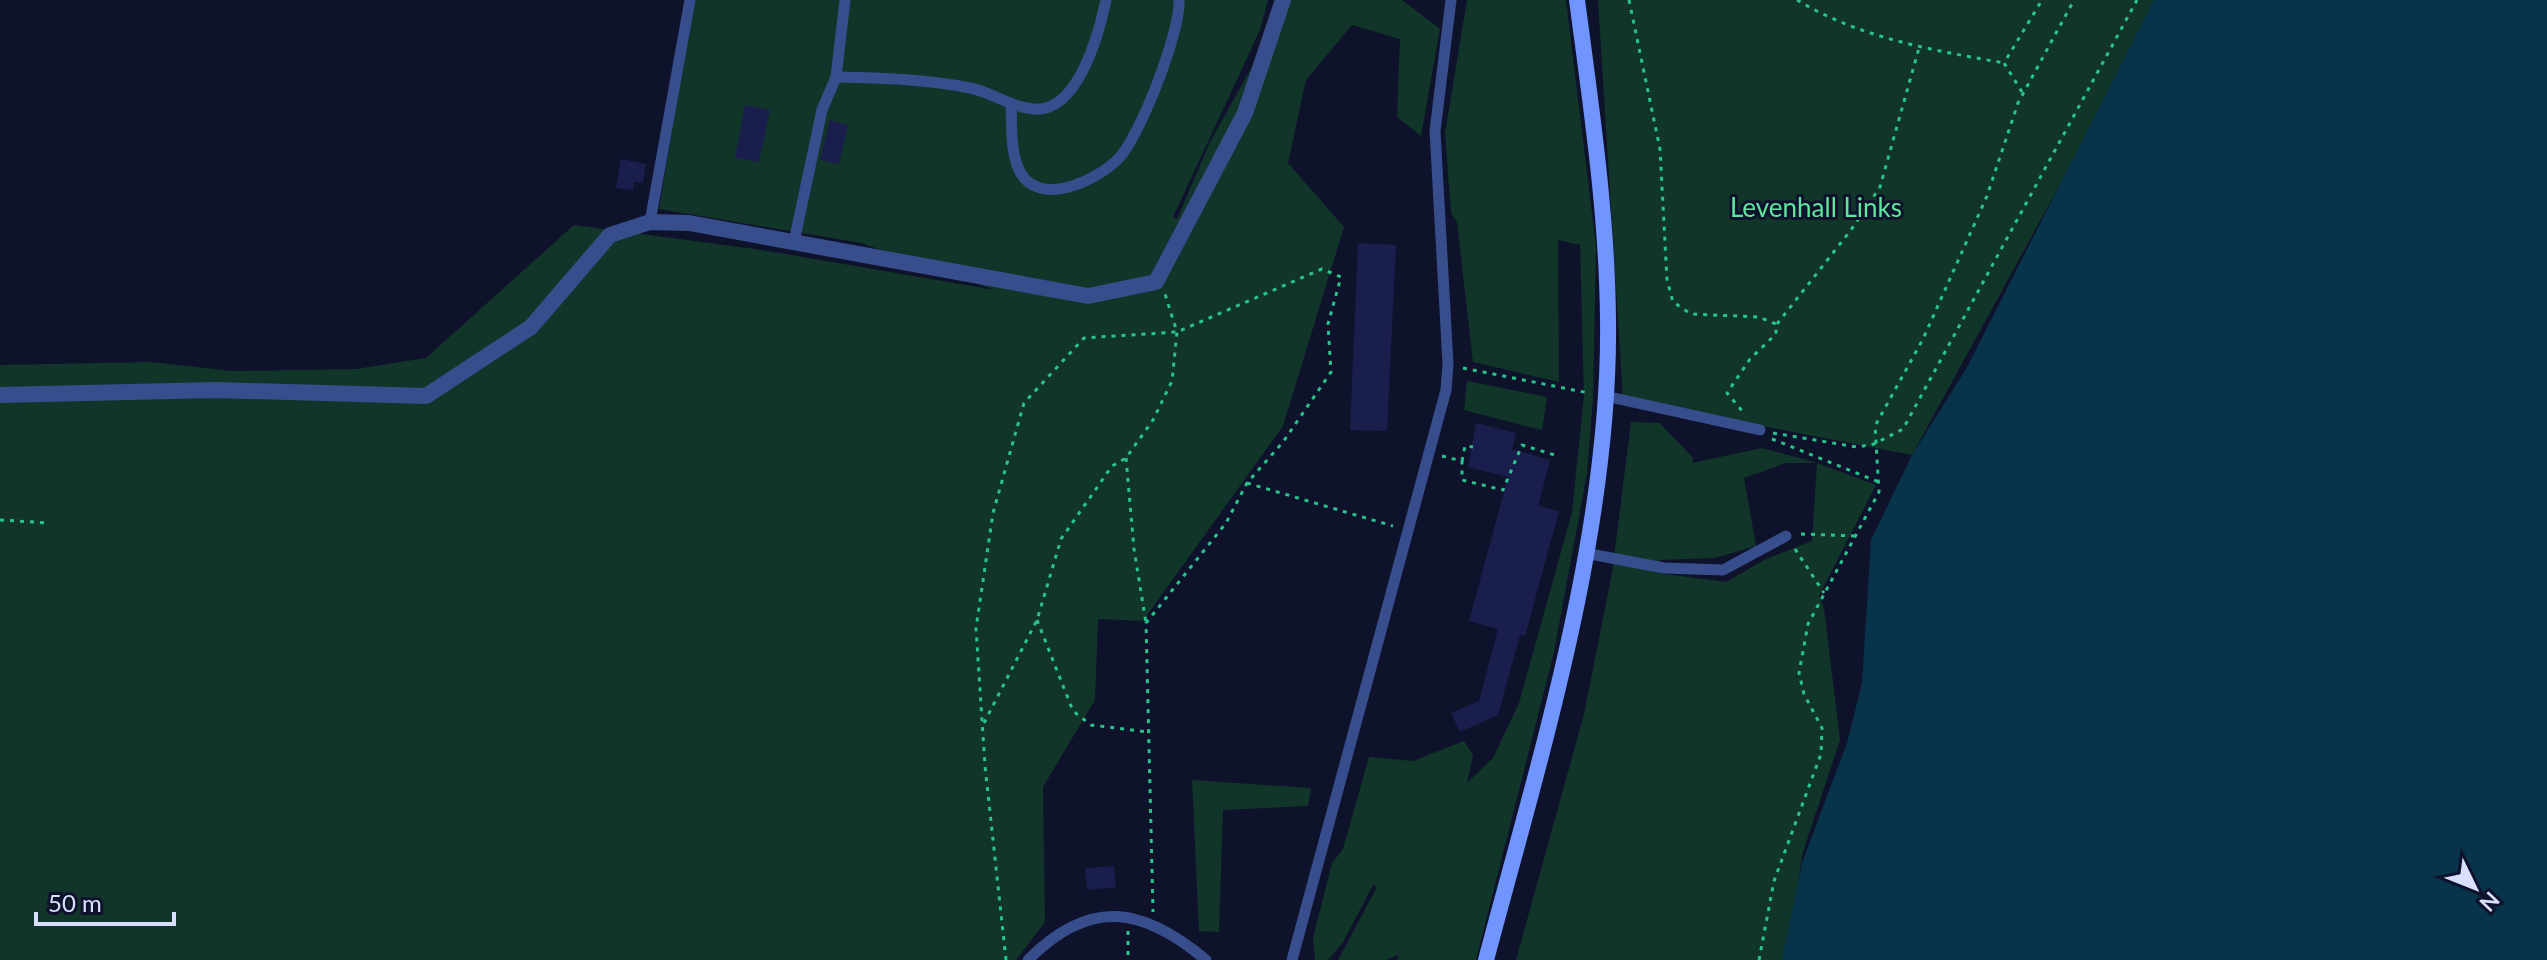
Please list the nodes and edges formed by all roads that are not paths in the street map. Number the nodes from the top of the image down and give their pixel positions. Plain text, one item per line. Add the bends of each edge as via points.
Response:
1 (690, 0) edge
2 (845, 0) edge
3 (1106, 0) edge
4 (1179, 0) edge
5 (1283, 0) edge
6 (1451, 0) edge
7 (1577, 0) edge
8 (836, 77) junction
9 (1011, 103) junction
10 (650, 222) junction
11 (794, 242) junction
12 (0, 395) edge
13 (1605, 396) junction
14 (1760, 430) road end
15 (1786, 536) road end
16 (1585, 553) junction
17 (1028, 960) edge
18 (1206, 960) edge
19 (1292, 960) edge
20 (1486, 960) edge

1 - 10 lane
2 - 8 lane
3 - 9 lane via 1094,50 1075,84 1054,105 1035,110
4 - 9 lane via 1159,76 1134,139 1096,177 1064,189 1039,188 1019,172
5 - 11 street via 1245,113 1156,282 1088,296
6 - 19 lane via 1435,131 1446,390
7 - 13 main road via 1604,226 1609,321
8 - 9 lane via 940,82 979,89
8 - 11 lane via 822,110
10 - 11 street via 689,223
10 - 12 street via 610,235 531,327 426,396 215,390
13 - 14 lane
13 - 16 main road
15 - 16 lane via 1723,570 1664,568
16 - 20 main road via 1553,704
17 - 18 lane via 1059,932 1092,919 1127,915 1174,933

